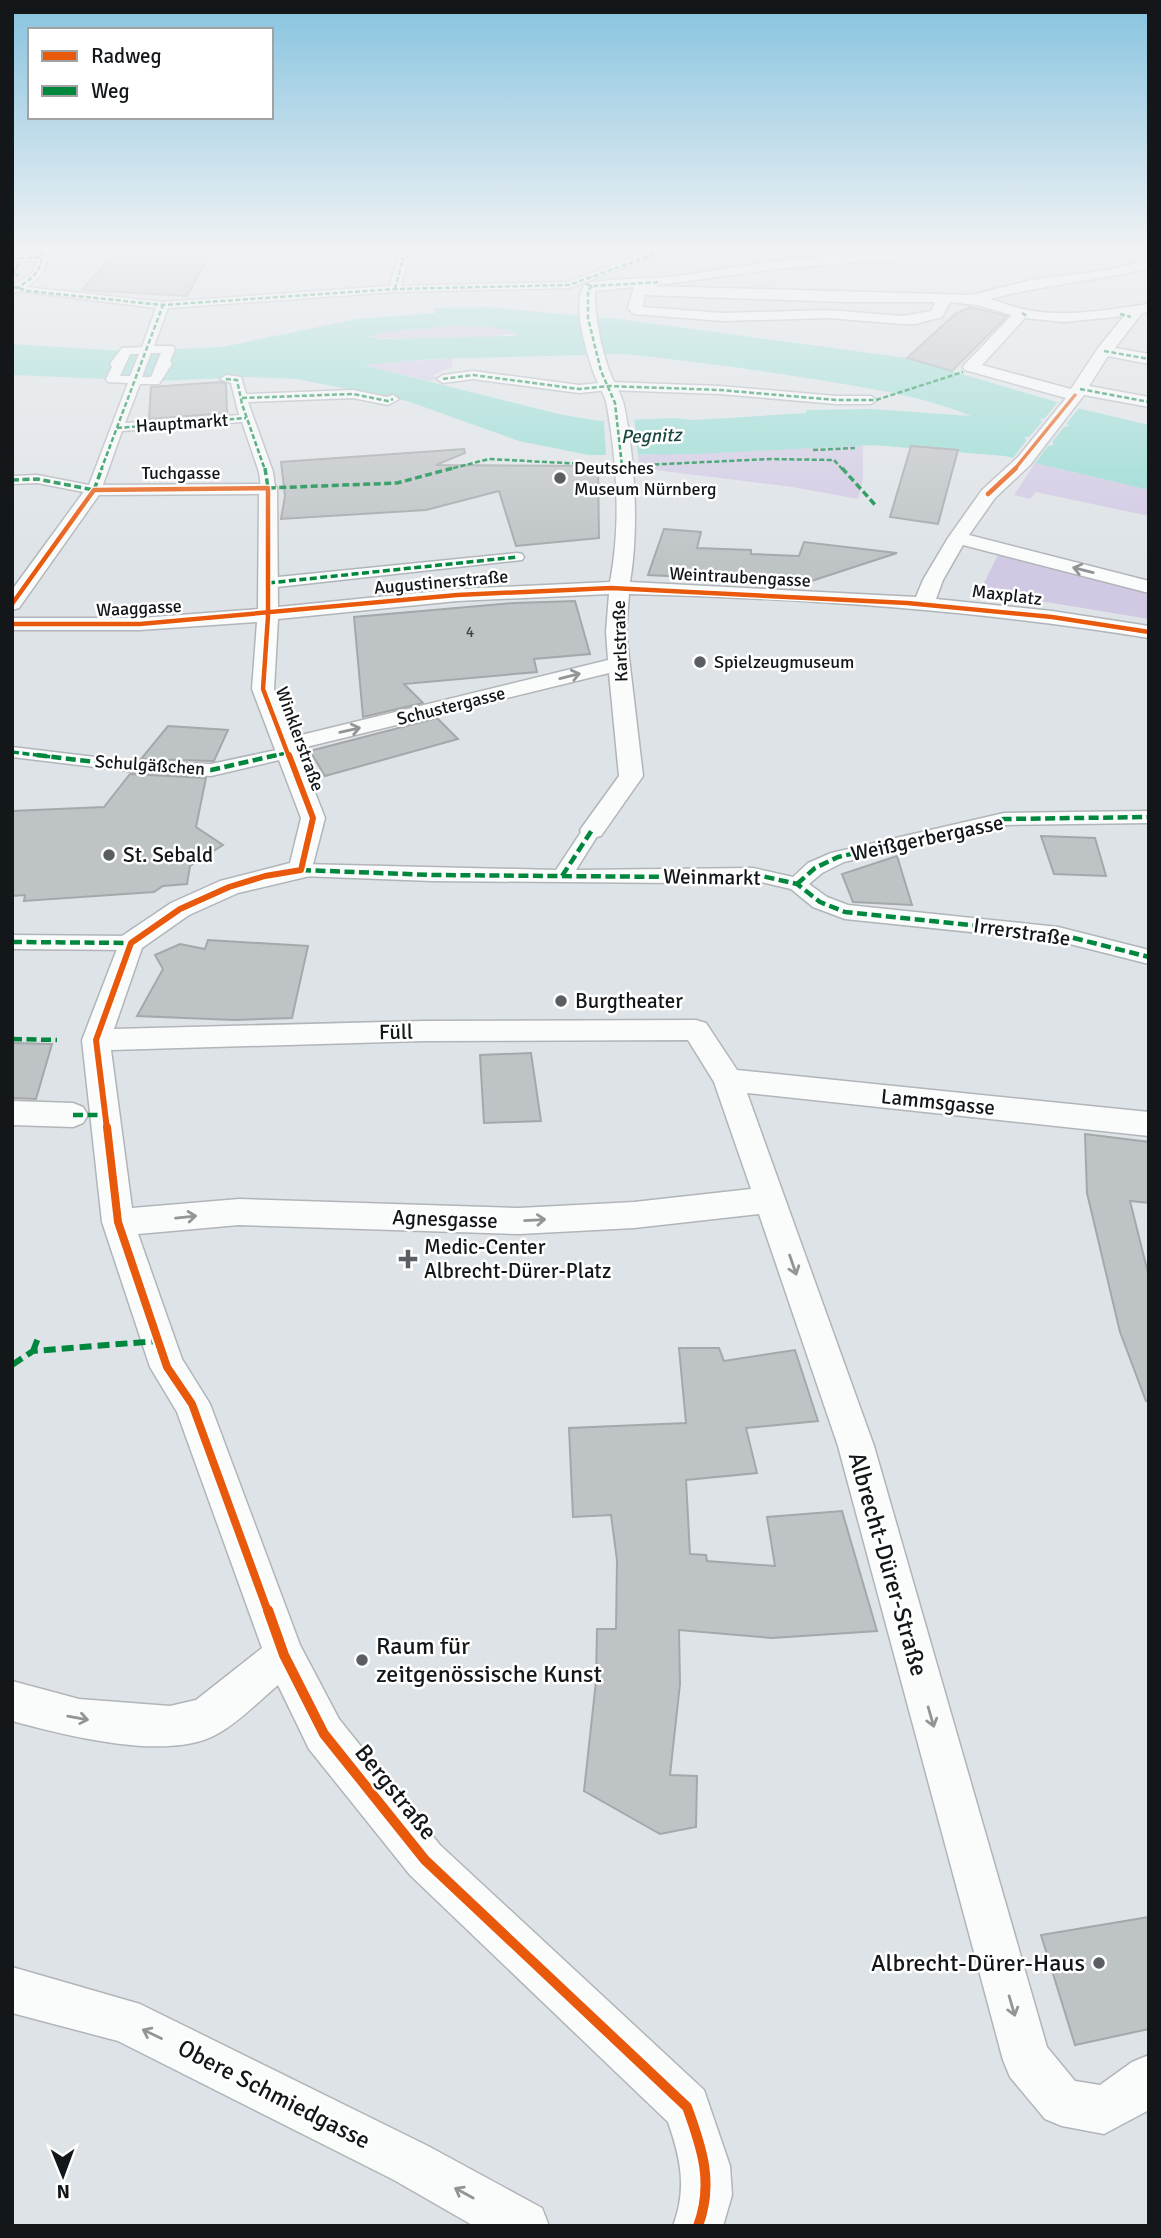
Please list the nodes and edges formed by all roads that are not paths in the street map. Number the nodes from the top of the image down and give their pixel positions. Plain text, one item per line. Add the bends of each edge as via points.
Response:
1 (125, 352) edge
2 (147, 352) edge
3 (168, 352) edge
4 (598, 352) edge
5 (986, 352) edge
6 (1100, 353) joint
7 (1149, 359) edge
8 (603, 371) junction
9 (451, 374) dead end
10 (226, 379) dead end
11 (136, 380) junction
12 (1075, 396) junction
13 (393, 399) dead end
14 (871, 400) dead end
15 (242, 401) junction
16 (1149, 402) edge
17 (246, 418) junction
18 (117, 428) junction
19 (12, 480) edge
20 (268, 488) junction
21 (94, 490) junction
22 (958, 538) junction
23 (517, 557) dead end
24 (268, 583) junction
25 (619, 587) junction
26 (1149, 587) edge
27 (861, 598) joint
28 (924, 603) junction
29 (12, 604) edge
30 (268, 616) junction
31 (12, 624) edge
32 (1149, 632) edge
33 (619, 664) junction
34 (285, 750) junction
35 (12, 752) edge
36 (1149, 817) edge
37 (592, 830) joint
38 (301, 870) junction
39 (562, 876) junction
40 (797, 884) junction
41 (894, 916) joint
42 (12, 943) edge
43 (131, 943) junction
44 (1149, 957) edge
45 (696, 1030) joint
46 (96, 1040) junction
47 (728, 1080) junction
48 (12, 1114) edge
49 (73, 1115) dead end
50 (1149, 1124) edge
51 (771, 1200) junction
52 (118, 1222) junction
53 (284, 1655) junction
54 (12, 1701) edge
55 (12, 1990) edge
56 (1149, 2079) edge
57 (524, 2226) edge
58 (698, 2226) edge

1 - 11 street via 112,379
2 - 11 street, Hauptmarkt
3 - 11 street via 155,381
4 - 8 street
5 - 12 street via 971,367
6 - 7 street
6 - 12 street
8 - 9 street via 579,389
8 - 14 street via 720,390
8 - 25 street, Karlstraße via 615,403 621,456 626,548
10 - 15 street via 237,380
11 - 18 street, Hauptmarkt
12 - 16 street
12 - 22 street via 1024,461 988,494
13 - 15 street via 353,394
15 - 17 street, Winklerstraße
17 - 18 street, Hauptmarkt
17 - 20 street, Winklerstraße
18 - 21 street, Hauptmarkt
19 - 21 street via 37,479
20 - 21 street, Tuchgasse
20 - 24 street, Winklerstraße
21 - 29 street, Hauptmarkt
26 -> 22 street, Maxplatz
22 - 28 street
23 - 24 street, Augustinerstraße
24 - 30 street, Winklerstraße
25 - 27 street, Weintraubengasse
25 - 30 street, Augustinerstraße via 516,590
25 - 33 street, Karlstraße
27 - 28 street, Maxplatz
28 - 32 street, Maxplatz
30 - 31 street, Waaggasse via 101,627
30 - 34 street, Winklerstraße via 263,689
34 -> 33 street, Schustergasse
33 - 37 street, Karlstraße via 631,776
34 - 35 street, Schulgäßchen via 211,769
34 - 38 street, Winklerstraße via 313,818
36 - 40 street, Weißgerbergasse via 992,822 838,856
37 - 39 street
38 - 39 street, Weinmarkt
38 - 43 street via 229,887 180,909
39 - 40 street, Weinmarkt via 753,874
40 - 41 street, Weinmarkt via 820,902 845,912
41 - 44 street, Irrerstraße via 1058,934
42 - 43 street
43 - 46 street
45 - 46 street, Füll via 423,1031
45 - 47 street, Albrecht-Dürer-Straße
46 - 52 street, Bergstraße
47 - 50 street, Lammsgasse
47 - 51 street, Albrecht-Dürer-Straße
48 - 49 street
52 -> 51 street, Agnesgasse via 239,1212 519,1221 634,1215
51 -> 56 street, Albrecht-Dürer-Straße via 856,1446 1027,2060 1062,2102 1104,2110
52 - 53 street, Bergstraße via 162,1354 192,1404
54 -> 53 street via 79,1719 170,1726 205,1719
53 - 58 street, Bergstraße via 324,1734 425,1860 687,2107 707,2163 706,2208
57 -> 55 street, Obere Schmiedgasse via 411,2163 124,2020

